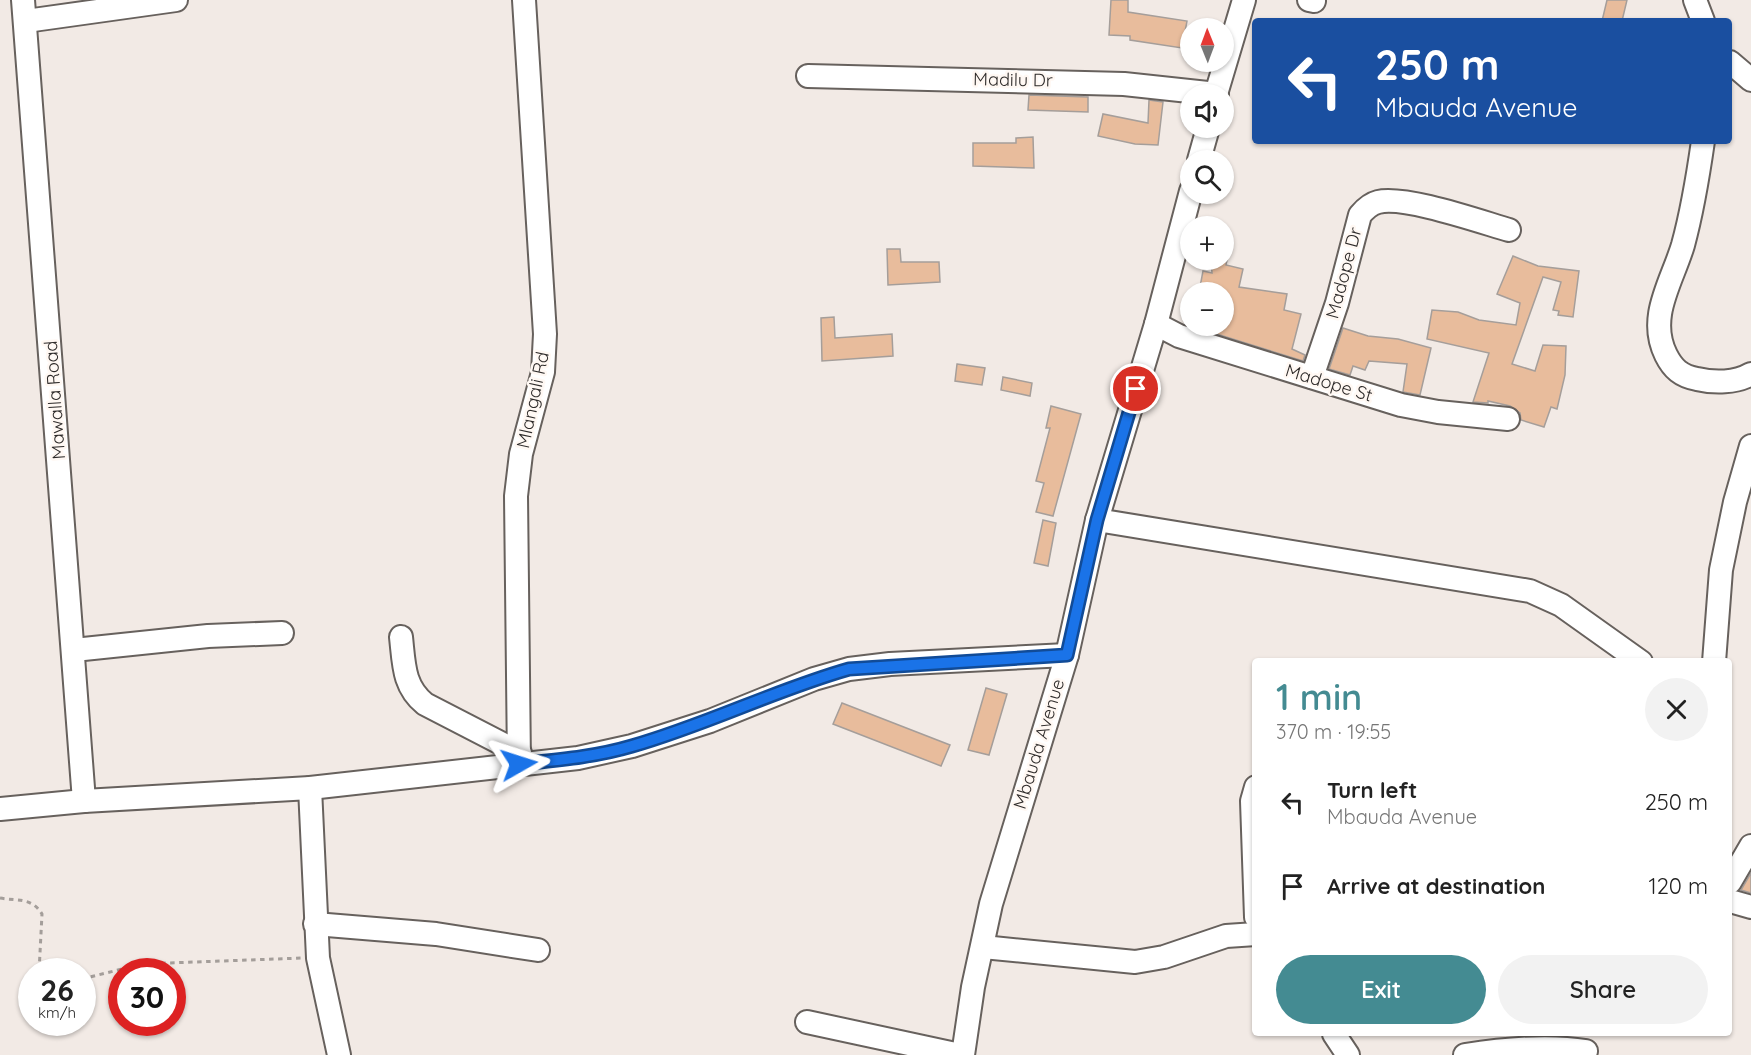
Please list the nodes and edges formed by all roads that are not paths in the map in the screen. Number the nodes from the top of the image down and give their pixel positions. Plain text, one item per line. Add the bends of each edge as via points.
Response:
1 (176, 0) edge
2 (524, 0) edge
3 (1244, 0) edge
4 (1695, 0) edge
5 (24, 10) edge
6 (1702, 18) edge
7 (1732, 64) edge
8 (808, 76) dead end
9 (1751, 80) edge
10 (1219, 84) edge
11 (1180, 90) edge
12 (1702, 144) edge
13 (1188, 204) edge
14 (1509, 230) dead end
15 (1156, 324) junction
16 (1751, 374) edge
17 (1312, 378) junction
18 (1508, 418) dead end
19 (1751, 446) edge
20 (1097, 520) junction
21 (282, 633) dead end
22 (401, 637) dead end
23 (74, 650) junction
24 (1067, 655) junction
25 (1635, 658) edge
26 (1714, 658) edge
27 (519, 758) junction
28 (310, 788) junction
29 (84, 801) junction
30 (0, 809) edge
31 (1751, 846) edge
32 (1732, 879) edge
33 (1732, 902) edge
34 (1751, 907) edge
35 (315, 924) junction
36 (1252, 934) edge
37 (983, 947) junction
38 (538, 950) dead end
39 (807, 1022) dead end
40 (1335, 1036) edge
41 (1586, 1051) dead end
42 (339, 1055) edge
43 (961, 1055) edge
44 (1347, 1055) edge
45 (1465, 1055) edge

1 - 5 street
2 - 27 street, Mlangali Rd via 545,334 543,372 522,454 516,496
3 - 10 street
4 - 6 street
5 - 23 street, Mawalla Road
7 - 9 street
8 - 11 street, Madilu Dr via 1125,84
12 - 16 street via 1683,245 1661,306 1660,344 1672,368 1688,378 1708,382
13 - 15 street, Mbauda Avenue
14 - 17 street, Madope Dr via 1416,205 1380,201 1367,207 1360,215
15 - 17 street, Madope St via 1179,336
15 - 20 street, Mbauda Avenue
17 - 18 street, Madope St via 1419,409
19 - 26 street via 1721,570
20 - 24 street, Mbauda Avenue
20 - 25 street via 1530,591 1561,605
21 - 23 street via 208,636
22 - 27 street via 406,680 416,696
23 - 29 street, Mawalla Road
24 - 27 street via 849,669 632,746 578,758
24 - 37 street, Mbauda Avenue via 991,904
27 - 28 street
28 - 29 street
28 - 35 street
29 - 30 street
31 - 32 street
33 - 34 street
35 - 38 street via 436,934
35 - 42 street via 318,958
36 - 37 street via 1226,936 1164,957 1135,962
37 - 43 street, Mbauda Avenue
39 - 43 street
40 - 44 street
41 - 45 street via 1531,1049

